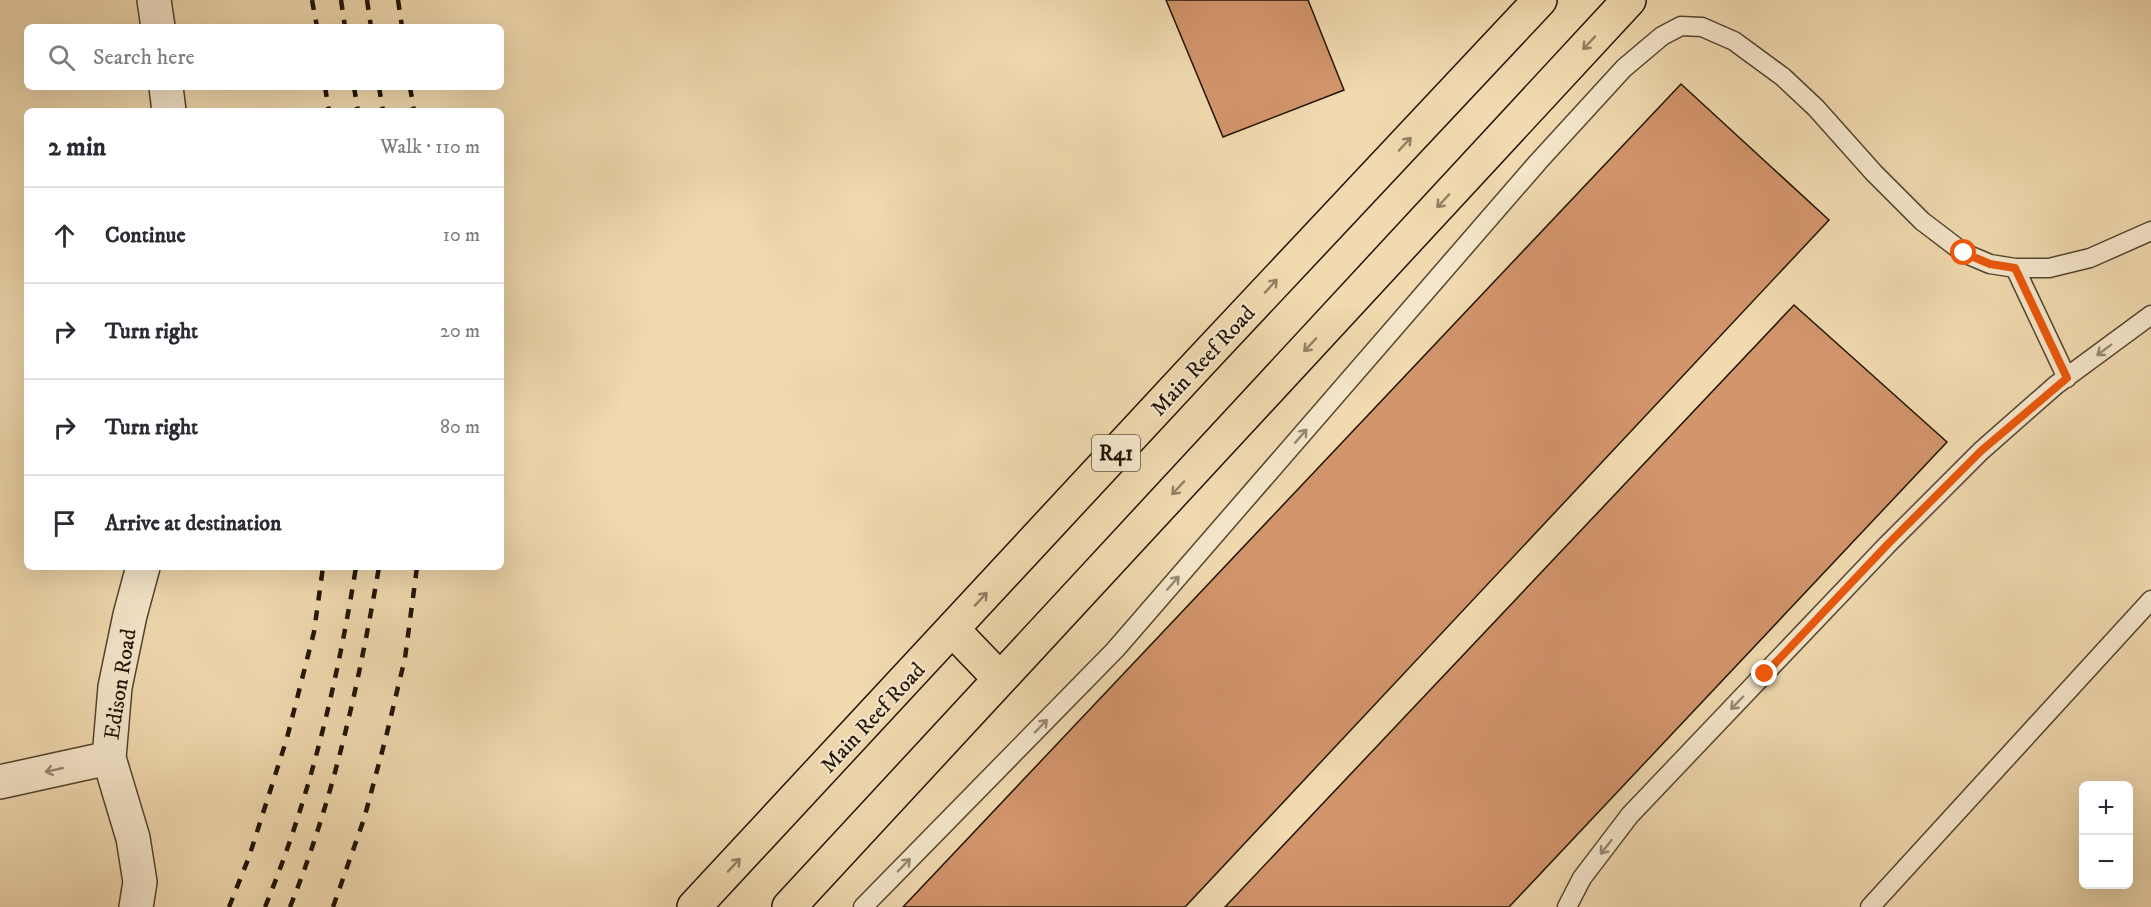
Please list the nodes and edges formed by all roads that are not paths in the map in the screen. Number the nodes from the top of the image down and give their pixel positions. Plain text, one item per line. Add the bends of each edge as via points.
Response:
1 (154, 0) edge
2 (1540, 0) edge
3 (1629, 0) edge
4 (158, 24) edge
5 (166, 90) edge
6 (169, 108) edge
7 (2151, 231) edge
8 (2015, 268) junction
9 (2151, 315) edge
10 (2067, 378) junction
11 (142, 570) edge
12 (2151, 600) edge
13 (952, 630) junction
14 (1000, 679) junction
15 (109, 758) junction
16 (0, 782) edge
17 (136, 907) edge
18 (694, 907) edge
19 (789, 907) edge
20 (863, 907) edge
21 (1567, 907) edge
22 (1870, 907) edge

1 - 4 street
13 -> 2 main road, Main Reef Road / R41
3 -> 14 main road
5 - 6 street
7 - 8 lane via 2090,258 2049,268
8 - 10 lane
20 -> 8 lane via 1115,650 1538,162 1624,69 1662,36 1681,26 1702,27 1734,41 1783,77 1816,108 1922,221 1964,253 1990,264
9 -> 10 lane
10 -> 21 lane via 1981,451 1630,815 1582,878
11 - 15 street, Edison Road via 115,687
12 - 22 lane
13 - 14 main road
18 -> 13 main road, Main Reef Road / R41
14 - 19 main road
15 -> 16 street
15 - 17 street, Edison Road via 134,838 140,882

